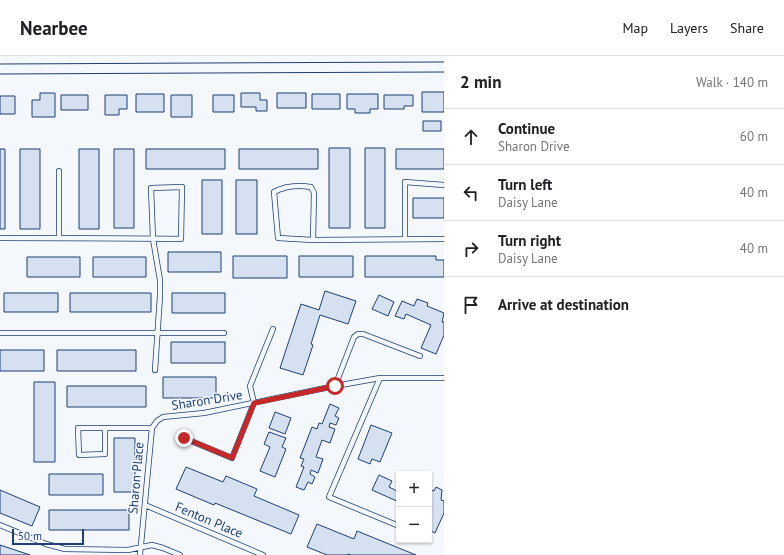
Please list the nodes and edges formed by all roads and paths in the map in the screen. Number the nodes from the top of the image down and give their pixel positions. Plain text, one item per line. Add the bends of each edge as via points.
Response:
1 (444, 67) edge
2 (0, 69) edge
3 (59, 171) dead end
4 (444, 185) edge
5 (0, 238) edge
6 (59, 238) junction
7 (153, 239) junction
8 (405, 239) junction
9 (444, 239) edge
10 (313, 240) junction
11 (273, 329) dead end
12 (158, 332) junction
13 (0, 333) edge
14 (224, 333) dead end
15 (420, 356) dead end
16 (155, 370) dead end
17 (380, 378) junction
18 (444, 378) edge
19 (335, 386) junction
20 (254, 403) junction
21 (163, 417) joint
22 (105, 428) junction
23 (152, 428) junction
24 (184, 438) dead end
25 (145, 505) junction
26 (0, 525) edge
27 (396, 525) edge
28 (141, 547) junction
29 (140, 555) edge
30 (180, 555) edge
31 (263, 555) edge

1 - 2 street
3 - 6 lane
4 - 8 lane via 405,182
5 - 6 lane
6 - 7 lane
7 - 7 lane via 151,188 182,187 181,239
7 - 12 lane via 160,280
8 - 9 lane
8 - 10 lane
10 - 10 lane via 278,238 274,192 281,188 311,187 314,193
11 - 20 lane via 250,386
12 - 13 lane
12 - 14 lane
12 - 16 lane
15 - 19 lane via 358,334 354,337
17 - 18 lane, Sharon Drive
17 - 19 lane, Sharon Drive
17 - 27 lane via 329,497
19 - 20 lane, Sharon Drive
20 - 21 lane, Sharon Drive via 204,413
20 - 24 lane via 232,458
21 - 23 lane, Sharon Place
22 - 22 lane via 78,428 78,454 105,454
22 - 23 lane
23 - 25 lane, Sharon Place
25 - 28 lane, Sharon Place
25 - 31 lane, Fenton Place
26 - 28 lane via 65,549 128,550
28 - 29 lane, Sharon Place
28 - 30 lane via 163,548

